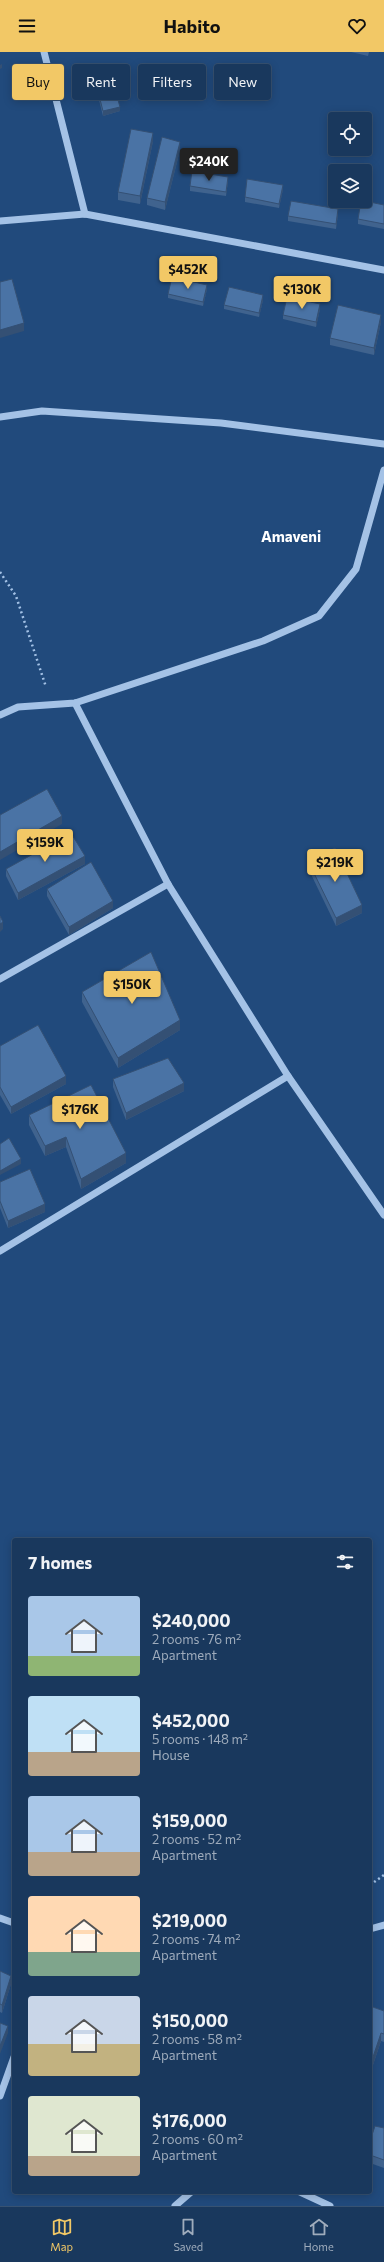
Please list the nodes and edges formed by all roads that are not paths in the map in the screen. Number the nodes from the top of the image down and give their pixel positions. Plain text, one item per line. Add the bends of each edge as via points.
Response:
1 (44, 52) edge
2 (85, 214) junction
3 (0, 221) edge
4 (384, 270) edge
5 (0, 417) edge
6 (384, 444) edge
7 (384, 470) edge
8 (75, 703) junction
9 (0, 715) edge
10 (168, 884) junction
11 (0, 979) edge
12 (288, 1076) junction
13 (384, 1215) edge
14 (0, 1251) edge
15 (0, 1918) edge
16 (12, 1922) edge
17 (384, 1925) edge
18 (372, 1928) edge
19 (12, 2063) edge
20 (0, 2096) edge
21 (189, 2194) edge
22 (304, 2194) edge
23 (175, 2206) edge
24 (330, 2206) edge

1 - 2 street
2 - 3 street
2 - 4 street
5 - 6 street via 42,411 221,423
7 - 8 street via 356,569 318,616 263,641
8 - 9 street via 18,707
8 - 10 street
10 - 11 street
10 - 12 street
12 - 13 street
12 - 14 street
15 - 16 street
17 - 18 street
19 - 20 street
21 - 23 street
22 - 24 street

